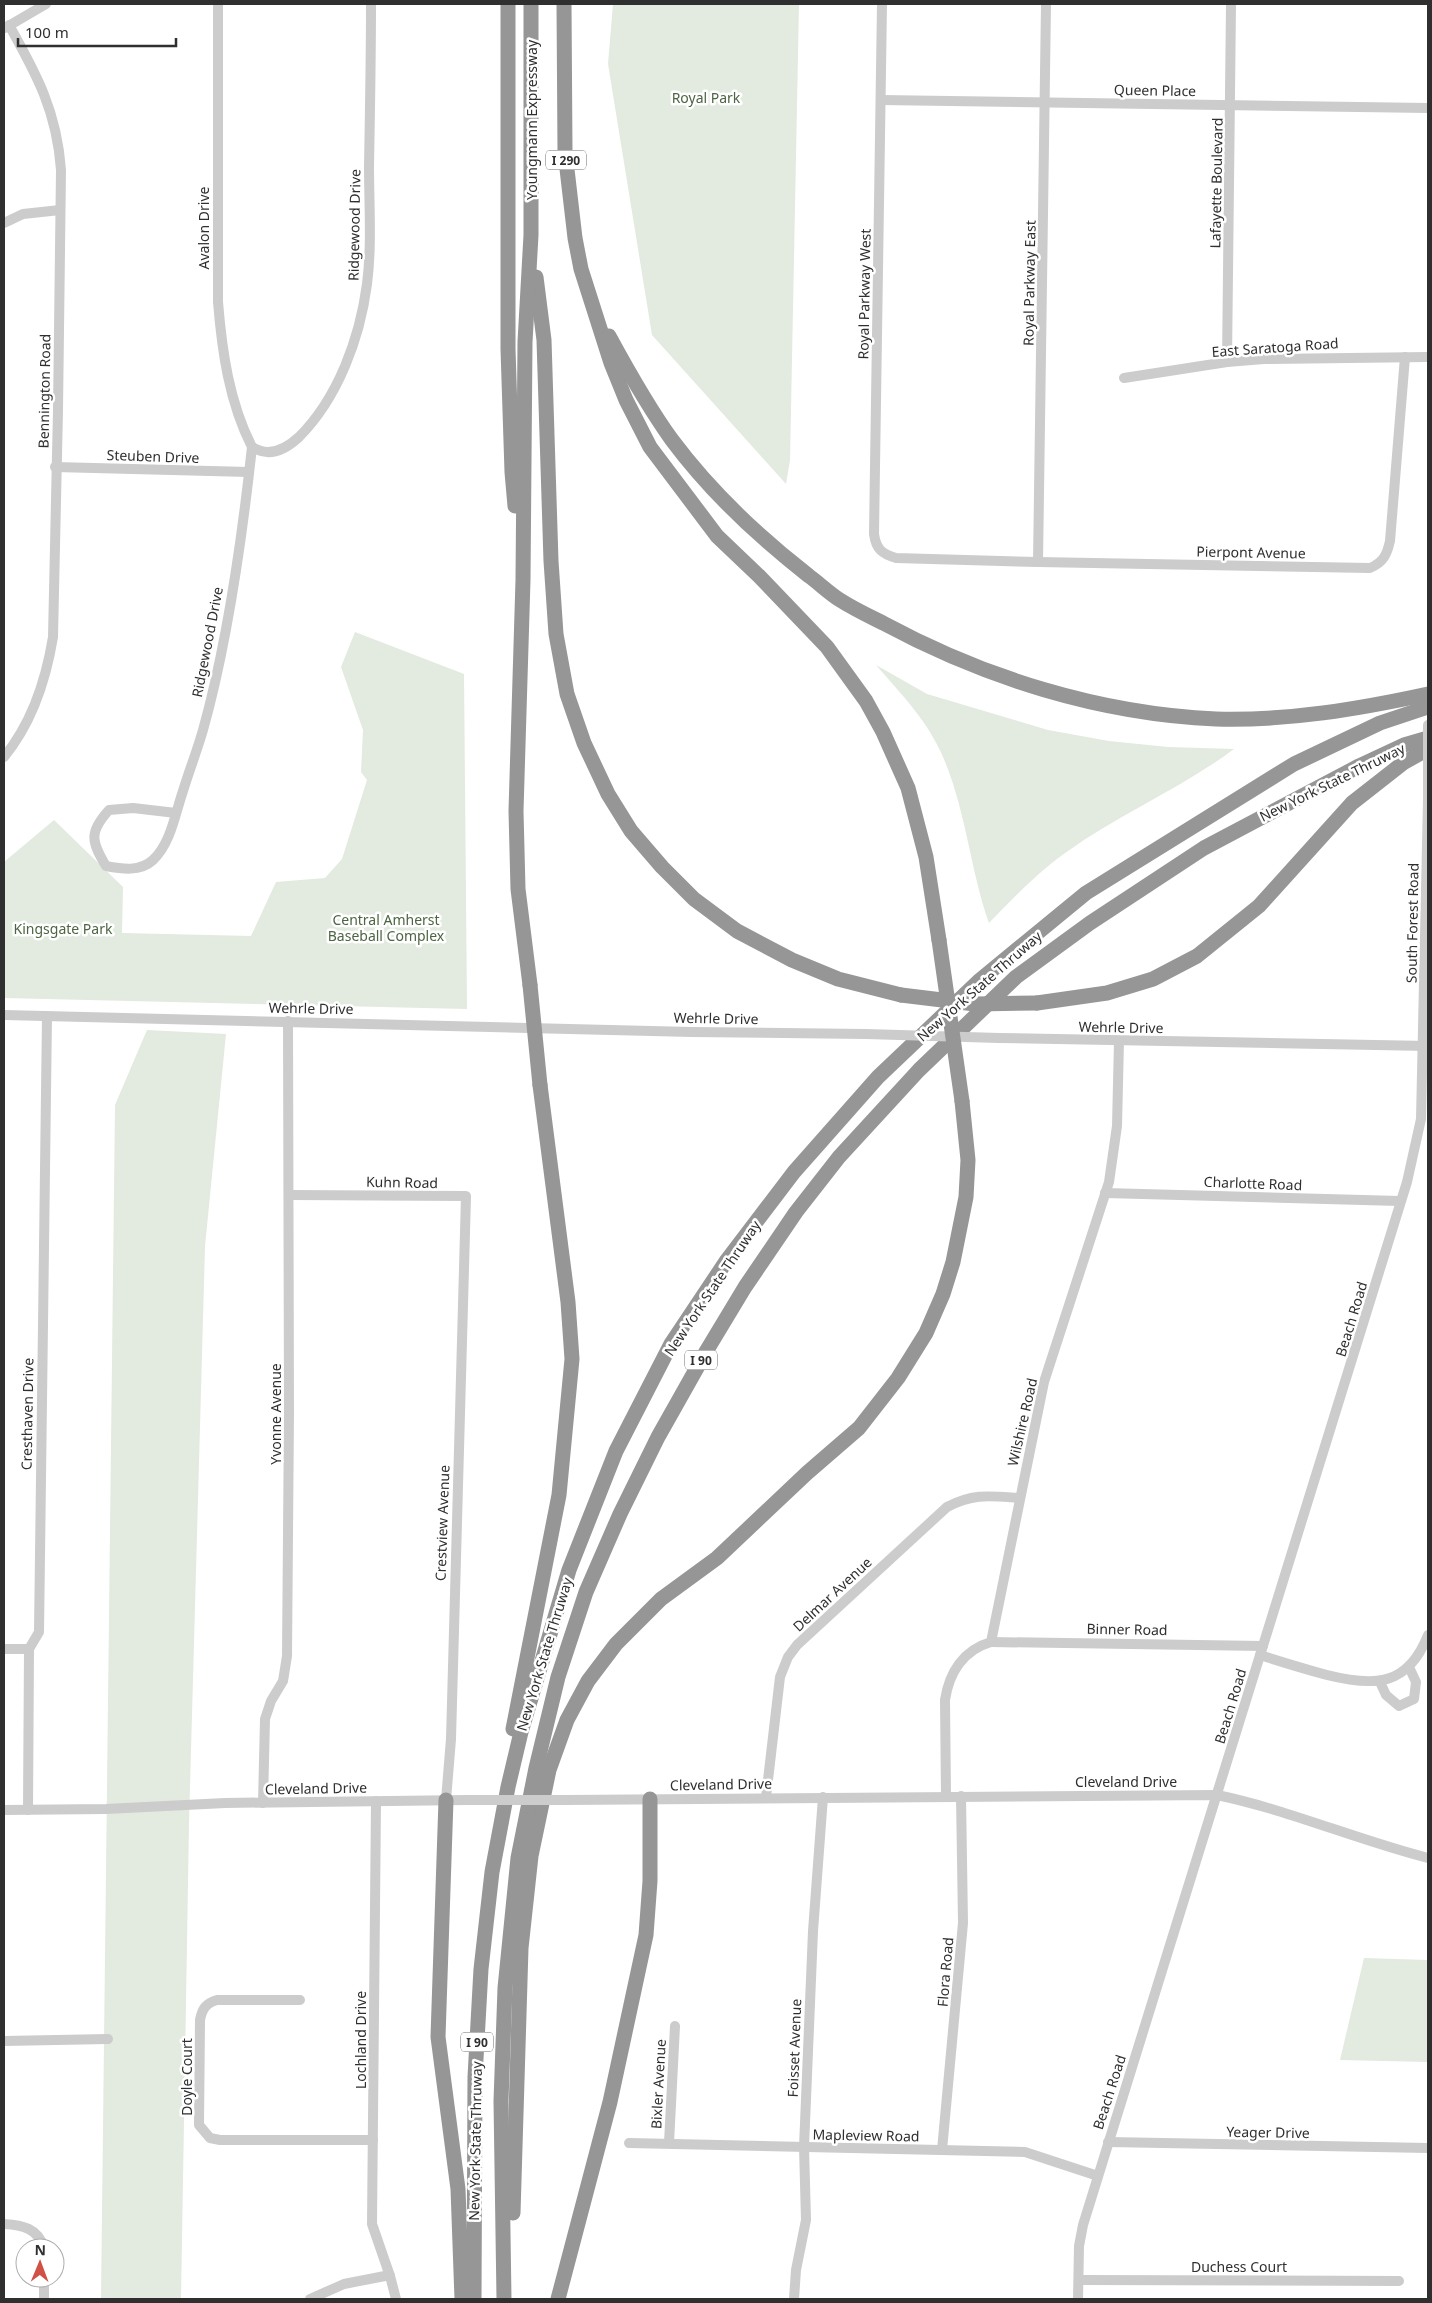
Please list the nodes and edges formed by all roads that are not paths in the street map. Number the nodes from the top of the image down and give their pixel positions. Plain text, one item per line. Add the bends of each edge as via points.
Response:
1 (46, 4) edge
2 (218, 4) edge
3 (371, 4) edge
4 (508, 4) edge
5 (531, 4) edge
6 (882, 4) edge
7 (1046, 4) edge
8 (1231, 4) edge
9 (565, 7) edge
10 (6, 27) edge
11 (881, 100) junction
12 (1045, 102) junction
13 (1230, 105) junction
14 (1428, 108) edge
15 (60, 210) junction
16 (4, 223) edge
17 (531, 235) junction
18 (592, 304) junction
19 (1405, 356) junction
20 (1428, 357) edge
21 (1227, 362) junction
22 (1124, 378) dead end
23 (252, 447) junction
24 (55, 467) junction
25 (249, 472) junction
26 (910, 558) joint
27 (1038, 562) junction
28 (523, 580) junction
29 (1428, 694) edge
30 (1428, 707) edge
31 (1428, 725) edge
32 (1428, 738) edge
33 (1428, 749) edge
34 (4, 757) edge
35 (1428, 800) edge
36 (176, 813) junction
37 (1427, 957) edge
38 (4, 1016) edge
39 (46, 1016) junction
40 (288, 1021) junction
41 (1119, 1040) junction
42 (1426, 1046) edge
43 (1421, 1122) joint
44 (1105, 1193) junction
45 (289, 1194) junction
46 (1400, 1201) junction
47 (464, 1246) joint
48 (1019, 1498) junction
49 (1428, 1635) edge
50 (991, 1642) junction
51 (4, 1649) edge
52 (29, 1649) junction
53 (1262, 1650) junction
54 (1409, 1667) junction
55 (1380, 1682) junction
56 (508, 1787) junction
57 (1217, 1794) junction
58 (946, 1796) junction
59 (961, 1796) junction
60 (766, 1797) junction
61 (823, 1797) junction
62 (650, 1799) junction
63 (446, 1800) junction
64 (376, 1801) junction
65 (263, 1802) junction
66 (4, 1810) edge
67 (28, 1810) junction
68 (1428, 1858) edge
69 (300, 2000) dead end
70 (675, 2026) dead end
71 (108, 2039) dead end
72 (4, 2041) edge
73 (374, 2140) junction
74 (1108, 2142) junction
75 (629, 2143) dead end
76 (669, 2143) junction
77 (804, 2147) junction
78 (1428, 2148) edge
79 (942, 2150) junction
80 (1098, 2176) junction
81 (4, 2224) edge
82 (39, 2238) edge
83 (388, 2276) junction
84 (1079, 2280) junction
85 (1399, 2281) dead end
86 (310, 2299) edge
87 (396, 2299) edge
88 (462, 2299) edge
89 (474, 2299) edge
90 (506, 2299) edge
91 (558, 2299) edge
92 (794, 2299) edge
93 (1078, 2299) edge

1 - 10 street
2 - 23 street, Avalon Drive via 218,302 223,350 233,396 241,426
3 - 23 street, Ridgewood Drive via 368,266 361,318 345,366 304,432 284,449 274,452 260,452
4 - 28 highway via 509,408
5 - 17 highway, Youngmann Expressway / I 290
6 - 11 street, Royal Parkway West
7 - 12 street, Royal Parkway East
8 - 13 street, Lafayette Boulevard
9 - 18 highway, I 290 via 567,177 581,269
10 - 15 street, Bennington Road via 50,105 61,170
11 - 12 street, Queen Place
11 - 26 street, Royal Parkway West via 874,534 875,543 886,555
12 - 13 street, Queen Place
12 - 27 street, Royal Parkway East
13 - 14 street, Queen Place
13 - 21 street, Lafayette Boulevard
15 - 16 street via 23,214
15 - 24 street, Bennington Road
17 - 28 highway via 525,342
17 - 33 highway, bridge via 544,340 556,634 567,694 584,743 608,794 631,831 694,899 737,932 838,979 901,996 975,1004 1037,1003 1107,993 1153,979 1197,956 1259,906 1352,802 1403,763
18 - 29 highway via 637,386 672,440 718,494 783,556 840,600 966,664 1026,685 1088,701 1159,714 1217,719 1319,714
18 - 90 highway, bridge via 622,391 650,447 717,536 827,648 866,701 908,788 926,857 968,1160 966,1197 943,1294 926,1333 898,1378 859,1428 717,1558 661,1599 616,1644 588,1682 567,1720 549,1770 531,1856 521,1948 512,2228
19 - 20 street, East Saratoga Road
19 - 21 street, East Saratoga Road
19 - 27 street, Pierpont Avenue via 1390,540 1387,554 1380,564 1357,568
21 - 22 street, East Saratoga Road
23 - 25 street, Ridgewood Drive
24 - 25 street, Steuben Drive
24 - 34 street, Bennington Road via 53,629 49,662 33,709
25 - 36 street, Ridgewood Drive via 213,687
26 - 27 street, Pierpont Avenue
28 - 56 highway, bridge via 516,811 518,889 568,1302 572,1359 559,1495 514,1725
30 - 56 highway, New York State Thruway / I 90 via 1380,723 1294,764 1086,893 980,980 884,1070 794,1172 727,1260 671,1344 616,1451 570,1570 521,1732
31 - 35 street, South Forest Road, bridge
32 - 90 highway, New York State Thruway / I 90 via 1404,745 1359,766 1204,848 1090,923 1016,977 919,1070 839,1157 796,1212 707,1350 658,1437 586,1592 558,1677 536,1768 518,1858 505,1988 501,2101
35 - 37 street, South Forest Road
36 - 36 street, Ridgewood Drive via 166,842 152,861 130,870 106,866 94,847 96,824 110,810 133,808
37 - 42 street, South Forest Road
38 - 39 street, Wehrle Drive
39 - 40 street, Wehrle Drive
39 - 52 street, Cresthaven Drive via 39,1632
40 - 41 street, Wehrle Drive, bridge
40 - 45 street, Yvonne Avenue
41 - 42 street, Wehrle Drive
41 - 44 street, Wilshire Road via 1117,1126
42 - 43 street, South Forest Road
43 - 46 street, Beach Road
44 - 46 street, Charlotte Road
44 - 48 street, Wilshire Road via 1044,1382
45 - 47 street, Kuhn Road via 466,1196
45 - 65 street, Yvonne Avenue via 287,1656 283,1681 265,1719
46 - 53 street, Beach Road
47 - 63 street, Crestview Avenue via 451,1738
48 - 50 street, Wilshire Road
48 - 60 street, Delmar Avenue via 983,1495 947,1507 797,1645 780,1677
49 - 54 street
50 - 53 street, Binner Road
50 - 58 street via 971,1650 952,1673 947,1687
51 - 52 street
52 - 67 street, Cresthaven Drive
53 - 55 street, Binner Road via 1353,1682
53 - 57 street, Beach Road
54 - 55 street via 1394,1678
54 - 55 street via 1416,1682 1414,1699 1399,1706 1386,1695
56 - 89 highway, New York State Thruway / I 90 via 492,1872 481,1969 476,2077
57 - 59 street, Cleveland Drive
57 - 68 street, Cleveland Drive via 1259,1804
57 - 74 street, Beach Road
58 - 59 street, Cleveland Drive
58 - 61 street, Cleveland Drive
59 - 79 street, Flora Road via 963,1923
60 - 61 street, Cleveland Drive
60 - 62 street, Cleveland Drive
61 - 77 street, Foisset Avenue via 813,1931
62 - 63 street, Cleveland Drive, bridge
62 - 91 highway via 650,1881 646,1935 637,1984 610,2102
63 - 64 street, Cleveland Drive
63 - 88 highway via 438,2037 458,2189
64 - 65 street, Cleveland Drive
64 - 73 street, Lochland Drive
65 - 67 street, Cleveland Drive
66 - 67 street, Cleveland Drive
69 - 73 street, Doyle Court via 217,2000 203,2009 200,2020 199,2125 210,2138 220,2140
70 - 76 street, Bixler Avenue
71 - 72 street
73 - 83 street, Lochland Drive via 372,2224
74 - 78 street, Yeager Drive
74 - 80 street, Beach Road
75 - 76 street, Mapleview Road
76 - 77 street, Mapleview Road
77 - 79 street, Mapleview Road
77 - 92 street, Foisset Avenue via 806,2220
79 - 80 street, Mapleview Road via 1025,2152
80 - 84 street, Beach Road via 1081,2234
81 - 82 street via 20,2224
83 - 86 street via 344,2284
83 - 87 street, Lochland Drive
84 - 85 street, Duchess Court
84 - 93 street, Beach Road

